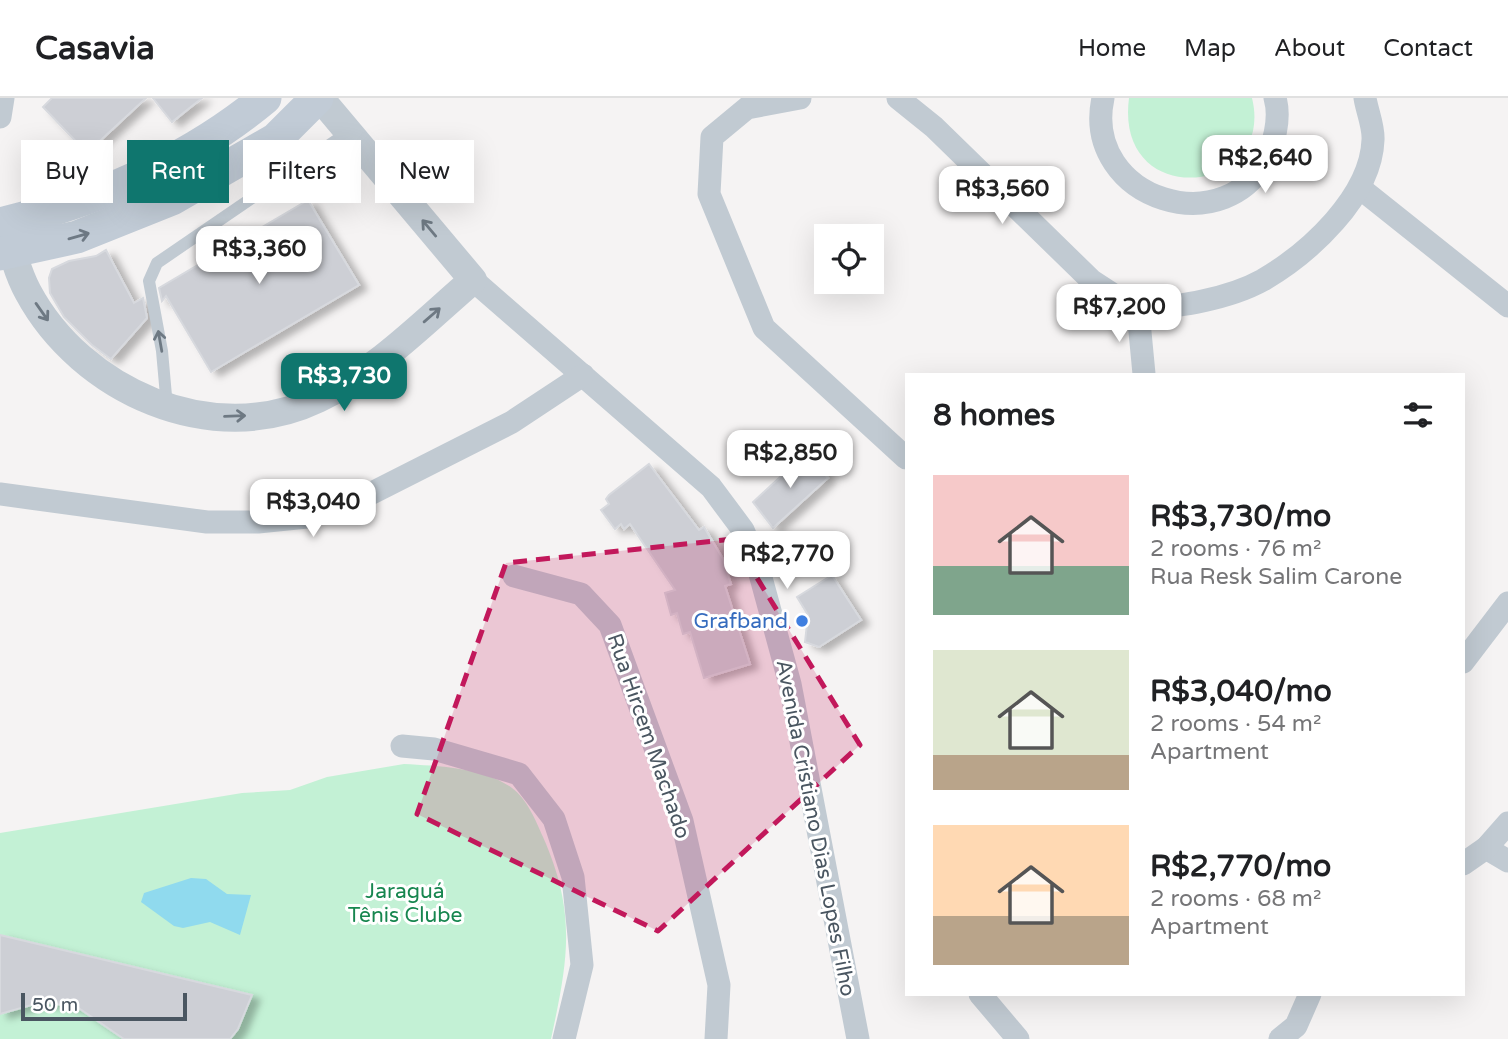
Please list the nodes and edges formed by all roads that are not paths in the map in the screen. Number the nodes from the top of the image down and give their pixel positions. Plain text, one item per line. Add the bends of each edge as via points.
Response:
1 (3, 98) edge
2 (265, 98) edge
3 (319, 98) edge
4 (800, 98) edge
5 (898, 98) edge
6 (1103, 98) edge
7 (1275, 98) edge
8 (1365, 98) edge
9 (0, 117) edge
10 (347, 134) junction
11 (1360, 188) junction
12 (3, 231) edge
13 (473, 280) junction
14 (1508, 306) edge
15 (1138, 311) junction
16 (1143, 373) edge
17 (583, 375) junction
18 (167, 409) junction
19 (905, 457) edge
20 (0, 494) edge
21 (514, 576) dead end
22 (1508, 603) edge
23 (1465, 659) edge
24 (402, 746) dead end
25 (1508, 823) edge
26 (1486, 848) junction
27 (1508, 862) edge
28 (1465, 863) edge
29 (982, 996) edge
30 (1309, 996) edge
31 (564, 1039) edge
32 (716, 1039) edge
33 (859, 1039) edge
34 (1018, 1039) edge
35 (1280, 1039) edge

1 - 9 street
2 - 12 main road via 198,146 151,172
3 - 10 street
12 -> 3 main road via 77,237 172,199 276,139
4 - 19 street via 747,108 712,137 709,194 764,328
5 - 15 street via 934,127 1092,281
6 - 7 street via 1104,141 1116,167 1137,188 1163,201 1192,204 1221,198 1246,184 1265,161 1276,135
8 - 11 street via 1373,140
13 -> 10 street
18 -> 10 lane via 149,281 157,263
11 - 14 street
11 - 15 street via 1327,230 1262,280 1194,304
12 -> 18 street via 28,292 49,323 82,358 122,389
13 - 17 street, Avenida Cristiano Dias Lopes Filho
18 -> 13 street via 223,417 269,415 316,400 364,374
15 - 16 street
17 - 20 street via 512,422 362,498 307,517 207,522
17 - 33 street, Avenida Cristiano Dias Lopes Filho via 711,487 743,530 790,684
21 - 32 street, Rua Hircem Machado via 581,594 610,625 682,821 719,985
22 - 23 street
24 - 31 street via 433,749 519,774 554,819 573,877 582,965
25 - 26 street
26 - 27 street
26 - 28 street
29 - 34 street
30 - 35 street via 1296,1026

